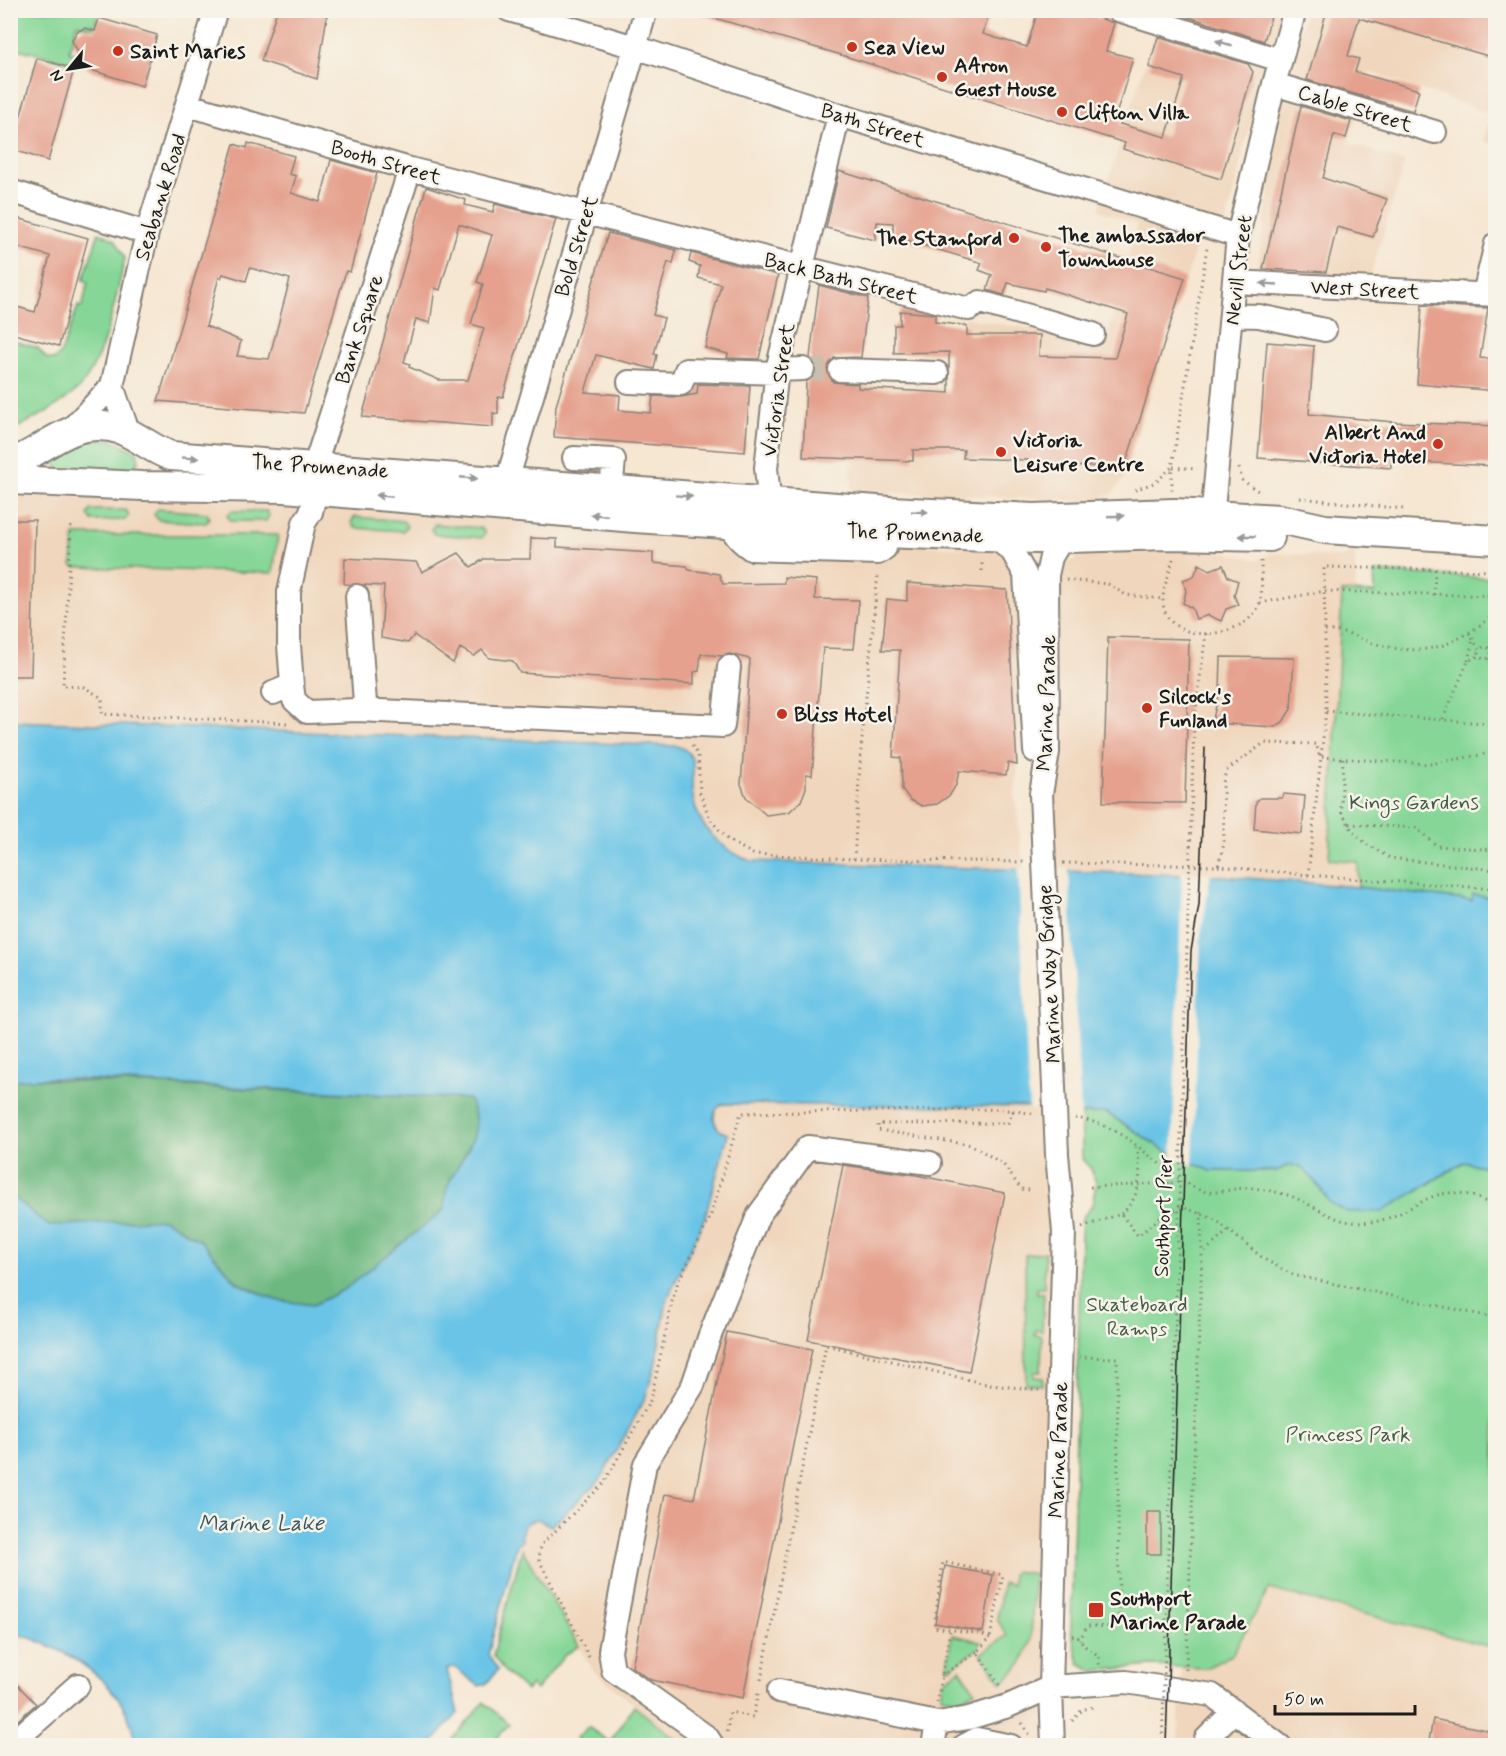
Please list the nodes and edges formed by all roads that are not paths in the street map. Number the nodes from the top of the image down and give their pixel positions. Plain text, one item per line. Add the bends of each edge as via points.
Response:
1 (216, 10) edge
2 (509, 10) edge
3 (646, 10) edge
4 (1118, 10) edge
5 (1295, 10) edge
6 (634, 47) junction
7 (1280, 60) junction
8 (1274, 84) junction
9 (188, 105) junction
10 (839, 115) junction
11 (1435, 132) dead end
12 (410, 169) junction
13 (10, 191) edge
14 (586, 214) junction
15 (147, 233) junction
16 (1238, 236) junction
17 (1496, 244) edge
18 (800, 268) junction
19 (1236, 282) junction
20 (1490, 294) edge
21 (1232, 315) junction
22 (1325, 330) dead end
23 (1093, 334) dead end
24 (803, 369) tunnel mouth
25 (840, 370) tunnel mouth
26 (776, 371) junction
27 (937, 373) dead end
28 (629, 382) dead end
29 (112, 386) junction
30 (68, 431) junction
31 (133, 436) junction
32 (574, 458) dead end
33 (10, 464) edge
34 (315, 478) junction
35 (10, 480) edge
36 (65, 483) junction
37 (142, 486) junction
38 (285, 488) junction
39 (506, 494) junction
40 (628, 501) junction
41 (728, 512) junction
42 (771, 514) junction
43 (304, 523) junction
44 (1211, 525) junction
45 (1047, 528) junction
46 (886, 532) junction
47 (993, 536) junction
48 (1496, 540) edge
49 (832, 541) junction
50 (357, 596) dead end
51 (729, 667) dead end
52 (357, 710) junction
53 (1032, 718) junction
54 (1041, 794) junction
55 (1057, 1154) joint
56 (930, 1163) dead end
57 (78, 1685) dead end
58 (1051, 1687) junction
59 (779, 1691) dead end
60 (1234, 1711) junction
61 (937, 1713) junction
62 (1206, 1739) dead end
63 (721, 1742) edge
64 (10, 1745) edge
65 (963, 1745) edge
66 (933, 1746) edge
67 (1011, 1746) edge
68 (1053, 1746) edge
69 (1280, 1746) edge

1 - 9 street, Seabank Road
2 - 6 street, Bath Street
3 - 6 street, Bold Street
7 -> 4 street
5 - 7 street, Nevill Street
6 - 10 street, Bath Street
6 - 14 street, Bold Street
7 - 8 street, Nevill Street
8 - 11 street, Cable Street
8 - 16 street, Nevill Street
9 - 12 street, Booth Street
9 - 15 street, Seabank Road
10 - 16 street, Bath Street
10 - 18 street, Victoria Street
12 - 14 street, Booth Street
12 - 34 street, Bank Square
13 - 15 street
14 - 18 street, Back Bath Street
14 - 39 street, Bold Street
15 - 29 street, Seabank Road
16 - 19 street, Nevill Street
17 - 20 street
18 - 23 street, Back Bath Street via 969,309 980,302
18 - 26 street, Victoria Street
20 -> 19 street, West Street
19 - 21 street, Nevill Street
21 - 22 street via 1259,316
21 - 44 street, Nevill Street
24 - 26 street
25 - 27 street
26 - 28 street via 686,370 681,384
26 - 42 street, Victoria Street via 766,468
29 - 30 street
29 - 31 street
30 - 31 main road, The Promenade via 105,426
30 - 33 main road, The Promenade
30 - 36 main road via 51,447 47,467 51,476
31 -> 34 main road, The Promenade via 171,456
31 - 37 main road via 144,448 149,466
32 - 40 street via 614,460
34 - 38 main road, The Promenade
34 - 39 main road, The Promenade
34 - 43 street, Bank Square via 311,512
35 - 36 main road, The Promenade
36 - 37 main road, The Promenade
37 - 38 main road, The Promenade
38 - 43 street
39 - 40 main road, The Promenade
40 - 41 main road, The Promenade
41 - 42 main road, The Promenade
41 - 49 street via 737,539 751,549
42 - 46 main road, The Promenade
42 - 49 main road, The Promenade
43 - 52 street, Bank Square via 289,592 289,645 283,689 307,712
44 - 45 main road, The Promenade
44 - 48 main road, The Promenade via 1277,537 1326,529
46 -> 45 main road, The Promenade
45 - 47 main road, The Promenade
45 - 53 street, Marine Parade via 1039,684
45 - 54 street, Marine Parade via 1051,557 1047,575 1048,752
46 - 47 main road, The Promenade
46 - 49 main road, The Promenade
47 - 53 street, Marine Parade via 1012,551 1025,574
50 - 52 street via 365,703
51 - 52 street via 723,726
53 - 54 street, Marine Parade
54 - 55 street, Marine Way Bridge, bridge
55 - 58 street, Marine Parade via 1064,1232
56 - 63 street via 808,1147 759,1216 693,1385 645,1464 610,1651 613,1670 707,1737
57 - 64 street
58 - 60 street via 1126,1682 1199,1691
58 - 61 street via 979,1715
58 - 68 street, Marine Parade
59 - 61 street
60 - 62 street
60 - 69 street
61 - 66 street
65 - 67 street via 977,1739

